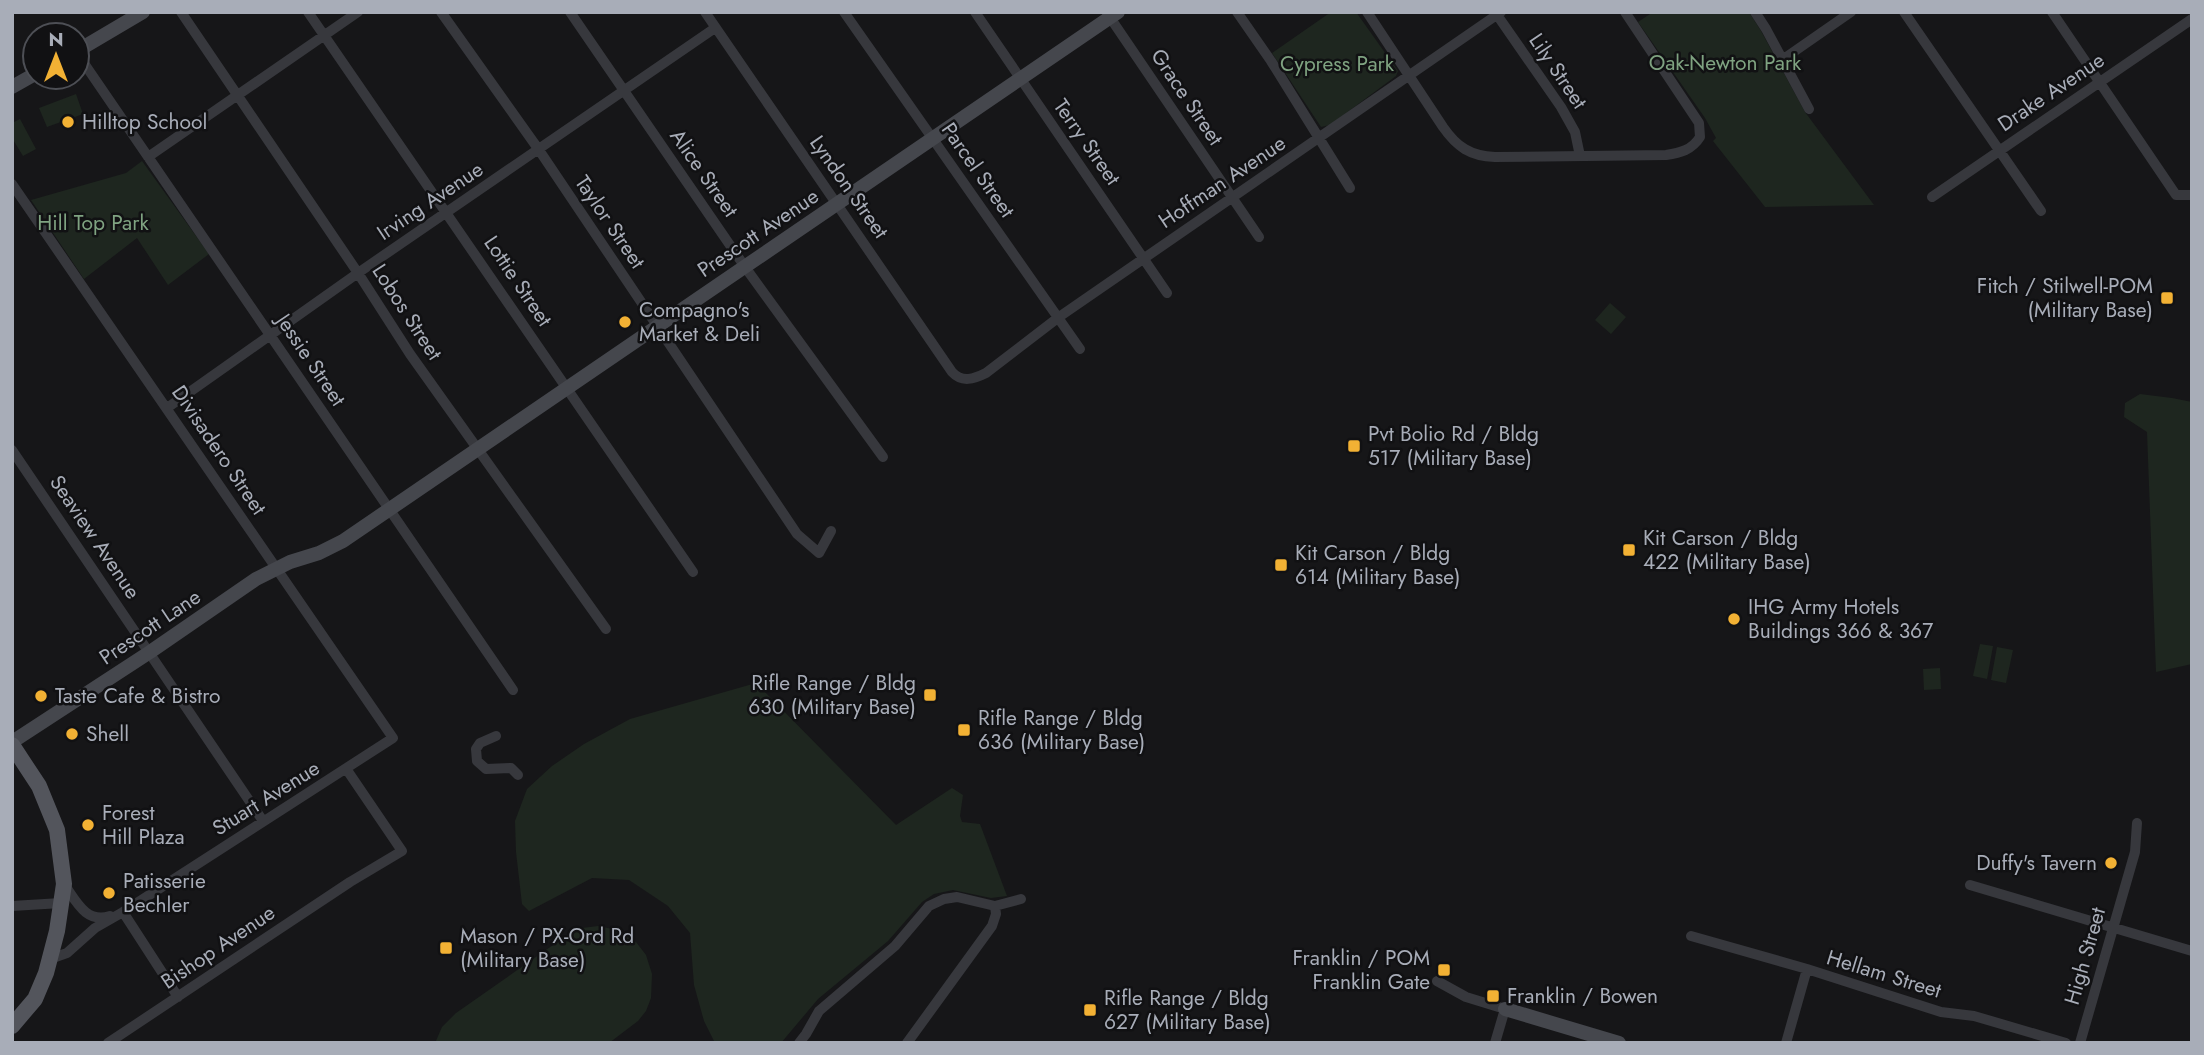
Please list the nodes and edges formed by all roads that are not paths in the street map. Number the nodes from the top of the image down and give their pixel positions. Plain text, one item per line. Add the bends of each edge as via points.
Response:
1 (143, 12) edge
2 (181, 12) edge
3 (308, 12) edge
4 (358, 12) edge
5 (441, 12) edge
6 (570, 12) edge
7 (705, 12) edge
8 (844, 12) edge
9 (975, 12) edge
10 (1237, 12) edge
11 (1367, 12) edge
12 (1625, 12) edge
13 (1755, 12) edge
14 (1851, 12) edge
15 (1904, 12) edge
16 (2052, 12) edge
17 (1498, 13) edge
18 (1112, 14) edge
19 (2192, 19) edge
20 (715, 28) junction
21 (324, 37) junction
22 (91, 44) edge
23 (1782, 60) junction
24 (91, 73) edge
25 (1408, 75) junction
26 (1020, 79) junction
27 (2100, 82) junction
28 (624, 92) junction
29 (237, 97) junction
30 (1809, 109) dead end
31 (932, 138) junction
32 (1321, 138) junction
33 (539, 150) junction
34 (1999, 151) junction
35 (1580, 156) junction
36 (148, 157) junction
37 (12, 184) edge
38 (1350, 188) dead end
39 (2192, 195) edge
40 (1932, 197) dead end
41 (1232, 198) junction
42 (838, 204) junction
43 (2041, 211) dead end
44 (447, 212) junction
45 (1259, 237) dead end
46 (1144, 258) junction
47 (745, 267) junction
48 (358, 273) junction
49 (1167, 293) dead end
50 (1059, 317) junction
51 (657, 327) junction
52 (270, 334) junction
53 (1080, 349) dead end
54 (963, 380) joint
55 (568, 388) junction
56 (167, 408) junction
57 (12, 450) edge
58 (478, 450) junction
59 (883, 457) dead end
60 (390, 510) junction
61 (831, 531) dead end
62 (276, 568) junction
63 (693, 572) dead end
64 (606, 629) dead end
65 (150, 652) junction
66 (513, 690) dead end
67 (496, 736) dead end
68 (393, 738) joint
69 (12, 744) edge
70 (347, 770) junction
71 (518, 775) dead end
72 (263, 821) junction
73 (2137, 823) dead end
74 (64, 884) junction
75 (1970, 886) dead end
76 (1021, 899) dead end
77 (61, 903) junction
78 (12, 906) edge
79 (995, 906) junction
80 (123, 912) junction
81 (2113, 928) junction
82 (1691, 936) dead end
83 (2192, 951) edge
84 (50, 959) junction
85 (1807, 970) junction
86 (1437, 981) dead end
87 (178, 997) junction
88 (1505, 1009) junction
89 (12, 1026) edge
90 (108, 1043) edge
91 (799, 1043) edge
92 (906, 1043) edge
93 (1495, 1043) edge
94 (1619, 1043) edge
95 (1786, 1043) edge
96 (2066, 1043) edge
97 (2080, 1043) edge

1 - 22 street
2 - 29 street, Lobos Street
3 - 21 street, Lottie Street
4 - 21 street
5 - 33 street, Taylor Street
6 - 28 street, Alice Street
7 - 20 street, Lyndon Street
8 - 31 street, Parcel Street
9 - 26 street, Terry Street
10 - 32 street
11 - 25 street
12 - 35 street via 1701,131 1697,142 1681,153
13 - 23 street
14 - 23 street
15 - 34 street
16 - 27 street
17 - 25 street, Hoffman Avenue
17 - 35 street, Lily Street via 1561,107 1575,132
18 - 26 street, Prescott Avenue
18 - 41 street, Grace Street
19 - 27 street, Drake Avenue
20 - 28 street, Irving Avenue
20 - 42 street, Lyndon Street
21 - 29 street
21 - 44 street, Lottie Street
23 - 30 street
24 - 36 street, Jessie Street
25 - 32 street, Hoffman Avenue
25 - 35 street via 1460,148 1495,157
26 - 31 street, Prescott Avenue
26 - 46 street, Terry Street
27 - 34 street, Drake Avenue
27 - 39 street via 2176,195
28 - 33 street, Irving Avenue
28 - 47 street, Alice Street
29 - 36 street
29 - 48 street, Lobos Street
31 - 42 street, Prescott Avenue
31 - 50 street, Parcel Street
32 - 38 street
32 - 41 street, Hoffman Avenue
33 - 44 street, Irving Avenue
33 - 51 street, Taylor Street
34 - 40 street, Drake Avenue
34 - 43 street
36 - 52 street, Jessie Street
37 - 56 street, Divisadero Street
41 - 45 street, Grace Street
41 - 46 street, Hoffman Avenue
42 - 47 street, Prescott Avenue
42 - 54 street, Lyndon Street via 953,372
44 - 48 street, Irving Avenue
44 - 55 street, Lottie Street
46 - 49 street, Terry Street
46 - 50 street, Hoffman Avenue
47 - 51 street, Prescott Avenue
47 - 59 street, Alice Street
48 - 52 street, Irving Avenue
48 - 58 street, Lobos Street
50 - 53 street, Parcel Street
50 - 54 street, Hoffman Avenue via 986,373
51 - 55 street, Prescott Avenue
51 - 61 street, Taylor Street via 797,534 819,554
52 - 56 street, Irving Avenue
52 - 60 street, Jessie Street
55 - 58 street, Prescott Avenue
55 - 63 street, Lottie Street
56 - 62 street, Divisadero Street
57 - 65 street, Seaview Avenue
58 - 60 street, Prescott Avenue
58 - 64 street, Lobos Street
60 - 62 street, Prescott Avenue via 331,548
60 - 66 street, Jessie Street
62 - 65 street, Prescott Lane
62 - 68 street, Divisadero Street
65 - 69 street, Prescott Lane
65 - 72 street, Seaview Avenue
67 - 71 street via 480,743 477,761 486,769 512,768
68 - 70 street, Stuart Avenue
69 - 74 main road via 38,786 57,830
70 - 72 street, Stuart Avenue
70 - 87 street, Bishop Avenue via 402,851
72 - 80 street, Stuart Avenue
73 - 81 street, High Street via 2135,852
74 - 77 main road
74 - 80 street, Stuart Avenue via 90,917
75 - 81 street
76 - 79 street
77 - 78 street
77 - 84 main road
79 - 91 street via 957,897 929,906 895,946 819,1011
79 - 92 street via 992,926
80 - 84 street, Stuart Avenue via 95,928 67,953
80 - 87 street
81 - 83 street
81 - 97 street, High Street
82 - 85 street, Hellam Street
84 - 89 main road via 35,999
85 - 95 street
85 - 96 street, Hellam Street via 1941,1012 1974,1016
86 - 88 street via 1466,998
87 - 90 street, Bishop Avenue
88 - 93 street
88 - 94 street

